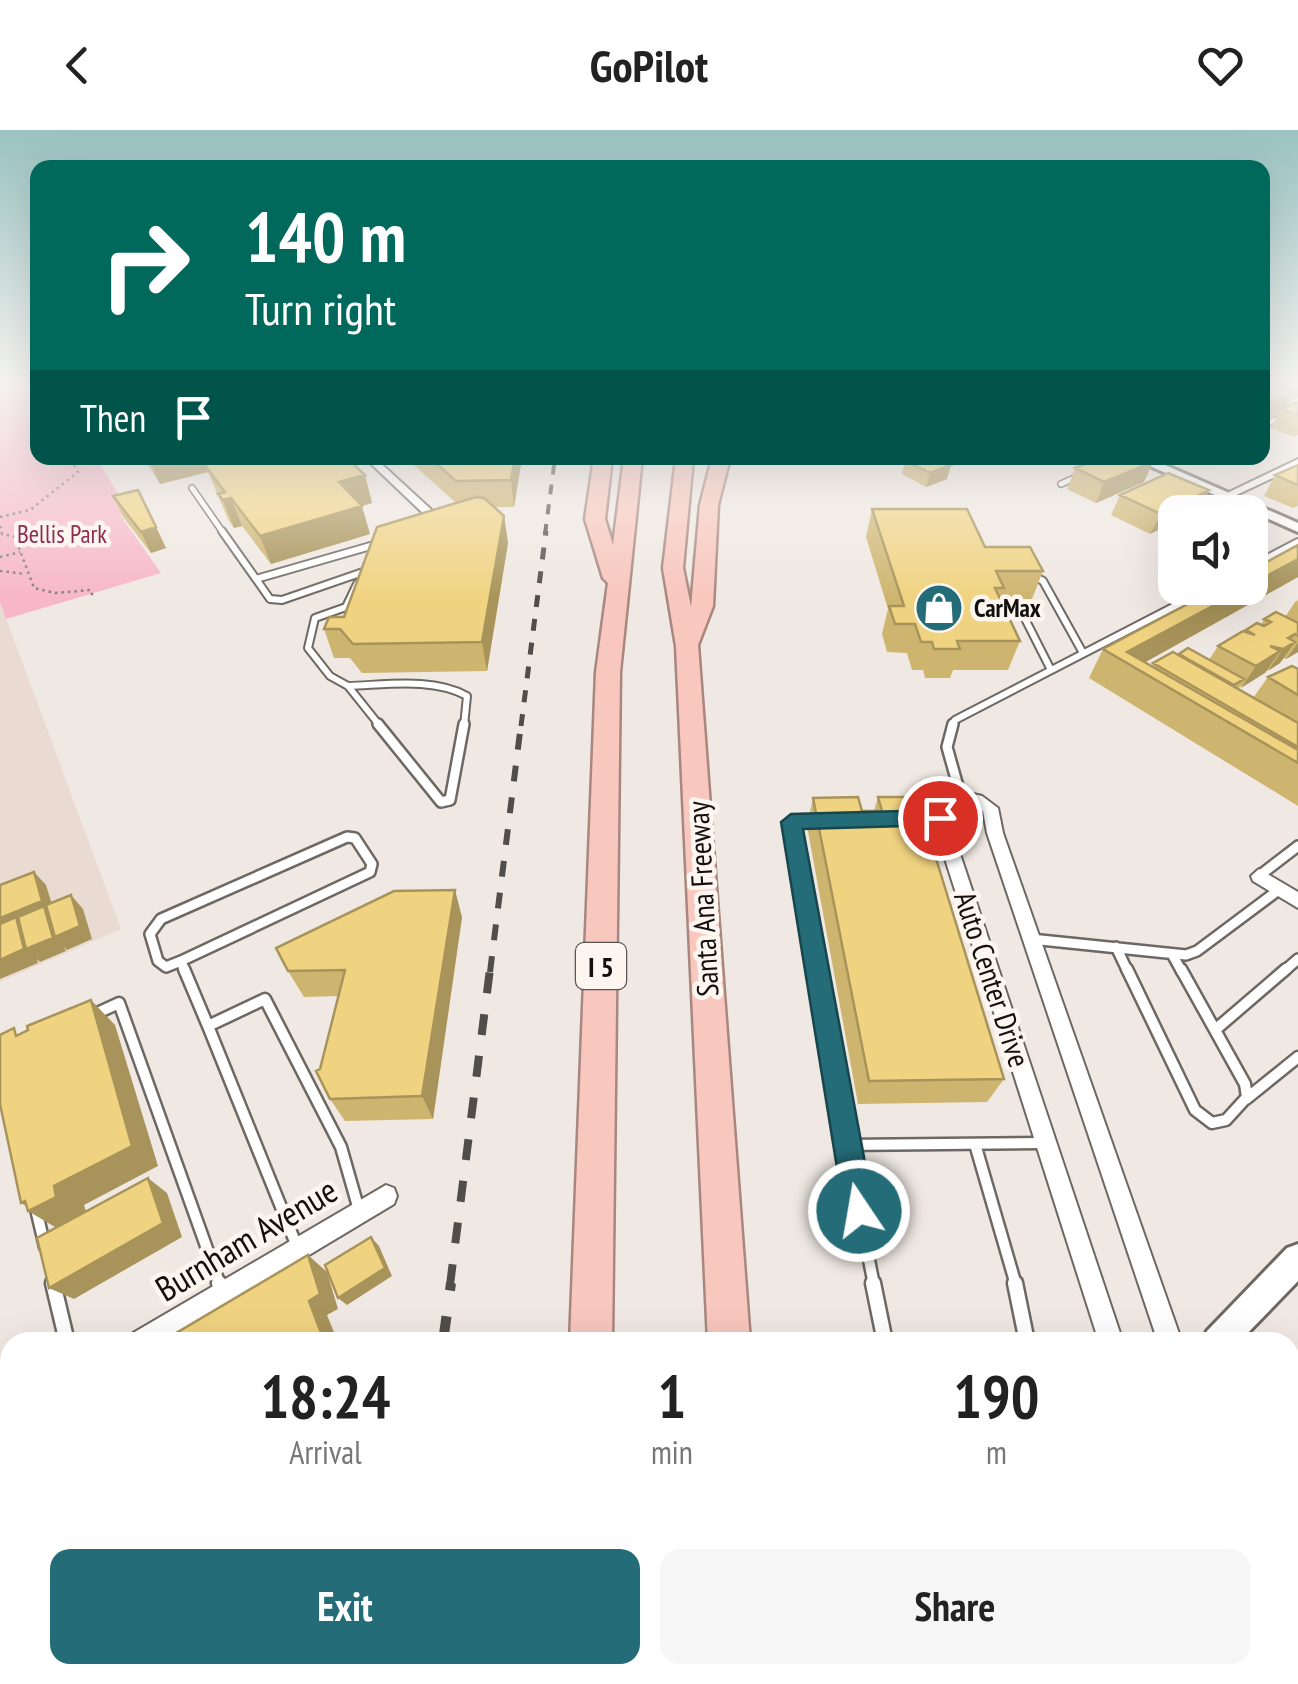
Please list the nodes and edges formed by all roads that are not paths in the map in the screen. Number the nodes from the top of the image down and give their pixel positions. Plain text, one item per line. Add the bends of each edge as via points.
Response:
1 (1298, 462) edge
2 (377, 465) edge
3 (602, 465) edge
4 (632, 465) edge
5 (683, 465) edge
6 (719, 465) edge
7 (1151, 465) edge
8 (1090, 472) edge
9 (1061, 484) dead end
10 (192, 488) dead end
11 (1224, 495) edge
12 (1228, 495) edge
13 (1268, 515) edge
14 (432, 516) joint
15 (420, 522) edge
16 (1298, 528) edge
17 (390, 537) edge
18 (1298, 542) edge
19 (374, 545) junction
20 (1268, 558) edge
21 (1018, 568) edge
22 (363, 572) junction
23 (256, 579) junction
24 (617, 590) junction
25 (1015, 600) dead end
26 (1177, 605) edge
27 (687, 646) junction
28 (1083, 653) junction
29 (1050, 670) junction
30 (348, 686) junction
31 (960, 796) junction
32 (830, 820) edge
33 (1298, 846) edge
34 (1258, 876) joint
35 (1280, 889) junction
36 (1298, 901) edge
37 (1031, 939) junction
38 (1116, 947) junction
39 (1172, 954) junction
40 (1298, 960) edge
41 (181, 961) junction
42 (85, 1019) edge
43 (208, 1026) junction
44 (1215, 1030) junction
45 (1298, 1058) edge
46 (1246, 1099) junction
47 (1046, 1143) junction
48 (975, 1144) junction
49 (846, 1146) junction
50 (31, 1186) edge
51 (386, 1196) dead end
52 (360, 1212) junction
53 (298, 1249) junction
54 (1298, 1258) edge
55 (48, 1260) edge
56 (724, 1260) junction
57 (52, 1276) edge
58 (223, 1294) junction
59 (65, 1332) edge
60 (159, 1332) edge
61 (591, 1332) edge
62 (728, 1332) edge
63 (737, 1332) edge
64 (884, 1332) edge
65 (1026, 1332) edge
66 (1109, 1332) edge
67 (1167, 1332) edge
68 (1228, 1332) edge

1 - 12 street
2 - 14 street
3 - 24 highway via 596,519
4 - 24 highway, I 5
5 - 27 highway, Santa Ana Freeway via 672,568
6 - 27 highway via 702,606
7 - 11 main road
8 - 9 lane
10 - 23 lane
13 - 16 main road
14 - 15 lane
17 - 19 lane
18 - 20 lane
19 - 22 lane
19 - 23 lane
21 - 28 lane via 1043,581
22 - 23 lane via 282,600 270,598
22 - 30 lane via 346,607 315,618 308,648 330,676
24 - 61 highway, I 5 via 608,672
25 - 29 lane
26 - 28 lane
27 - 56 highway, Santa Ana Freeway
28 - 29 lane
29 - 31 lane via 948,728 945,742
30 - 30 lane via 441,802 450,800 467,696 459,688
31 - 37 street, Auto Center Drive via 990,808
31 - 47 street, Auto Center Drive via 932,818
32 - 49 lane via 791,822
33 - 34 lane
34 - 35 street
35 - 36 street
35 - 39 lane via 1196,951
37 - 38 lane
37 - 67 street, Auto Center Drive
38 - 39 lane
38 - 46 lane via 1195,1110 1212,1123 1226,1120
39 - 44 lane
40 - 44 lane
41 - 41 lane via 360,878 372,864 354,838 346,837 161,919 150,934 158,960 166,967
41 - 43 lane
42 - 58 lane via 119,1003
43 - 52 lane via 265,999 341,1147
43 - 53 lane
44 - 46 lane via 1245,1084
45 - 46 lane
47 - 48 lane
47 - 66 street, Auto Center Drive
48 - 49 lane
48 - 65 lane
49 - 64 lane
50 - 55 lane
51 - 52 street, Burnham Avenue
52 - 53 street, Burnham Avenue
53 - 58 street, Burnham Avenue
54 - 68 main road
56 - 62 highway, Santa Ana Freeway
56 - 63 highway
57 - 59 lane
58 - 60 street, Burnham Avenue

